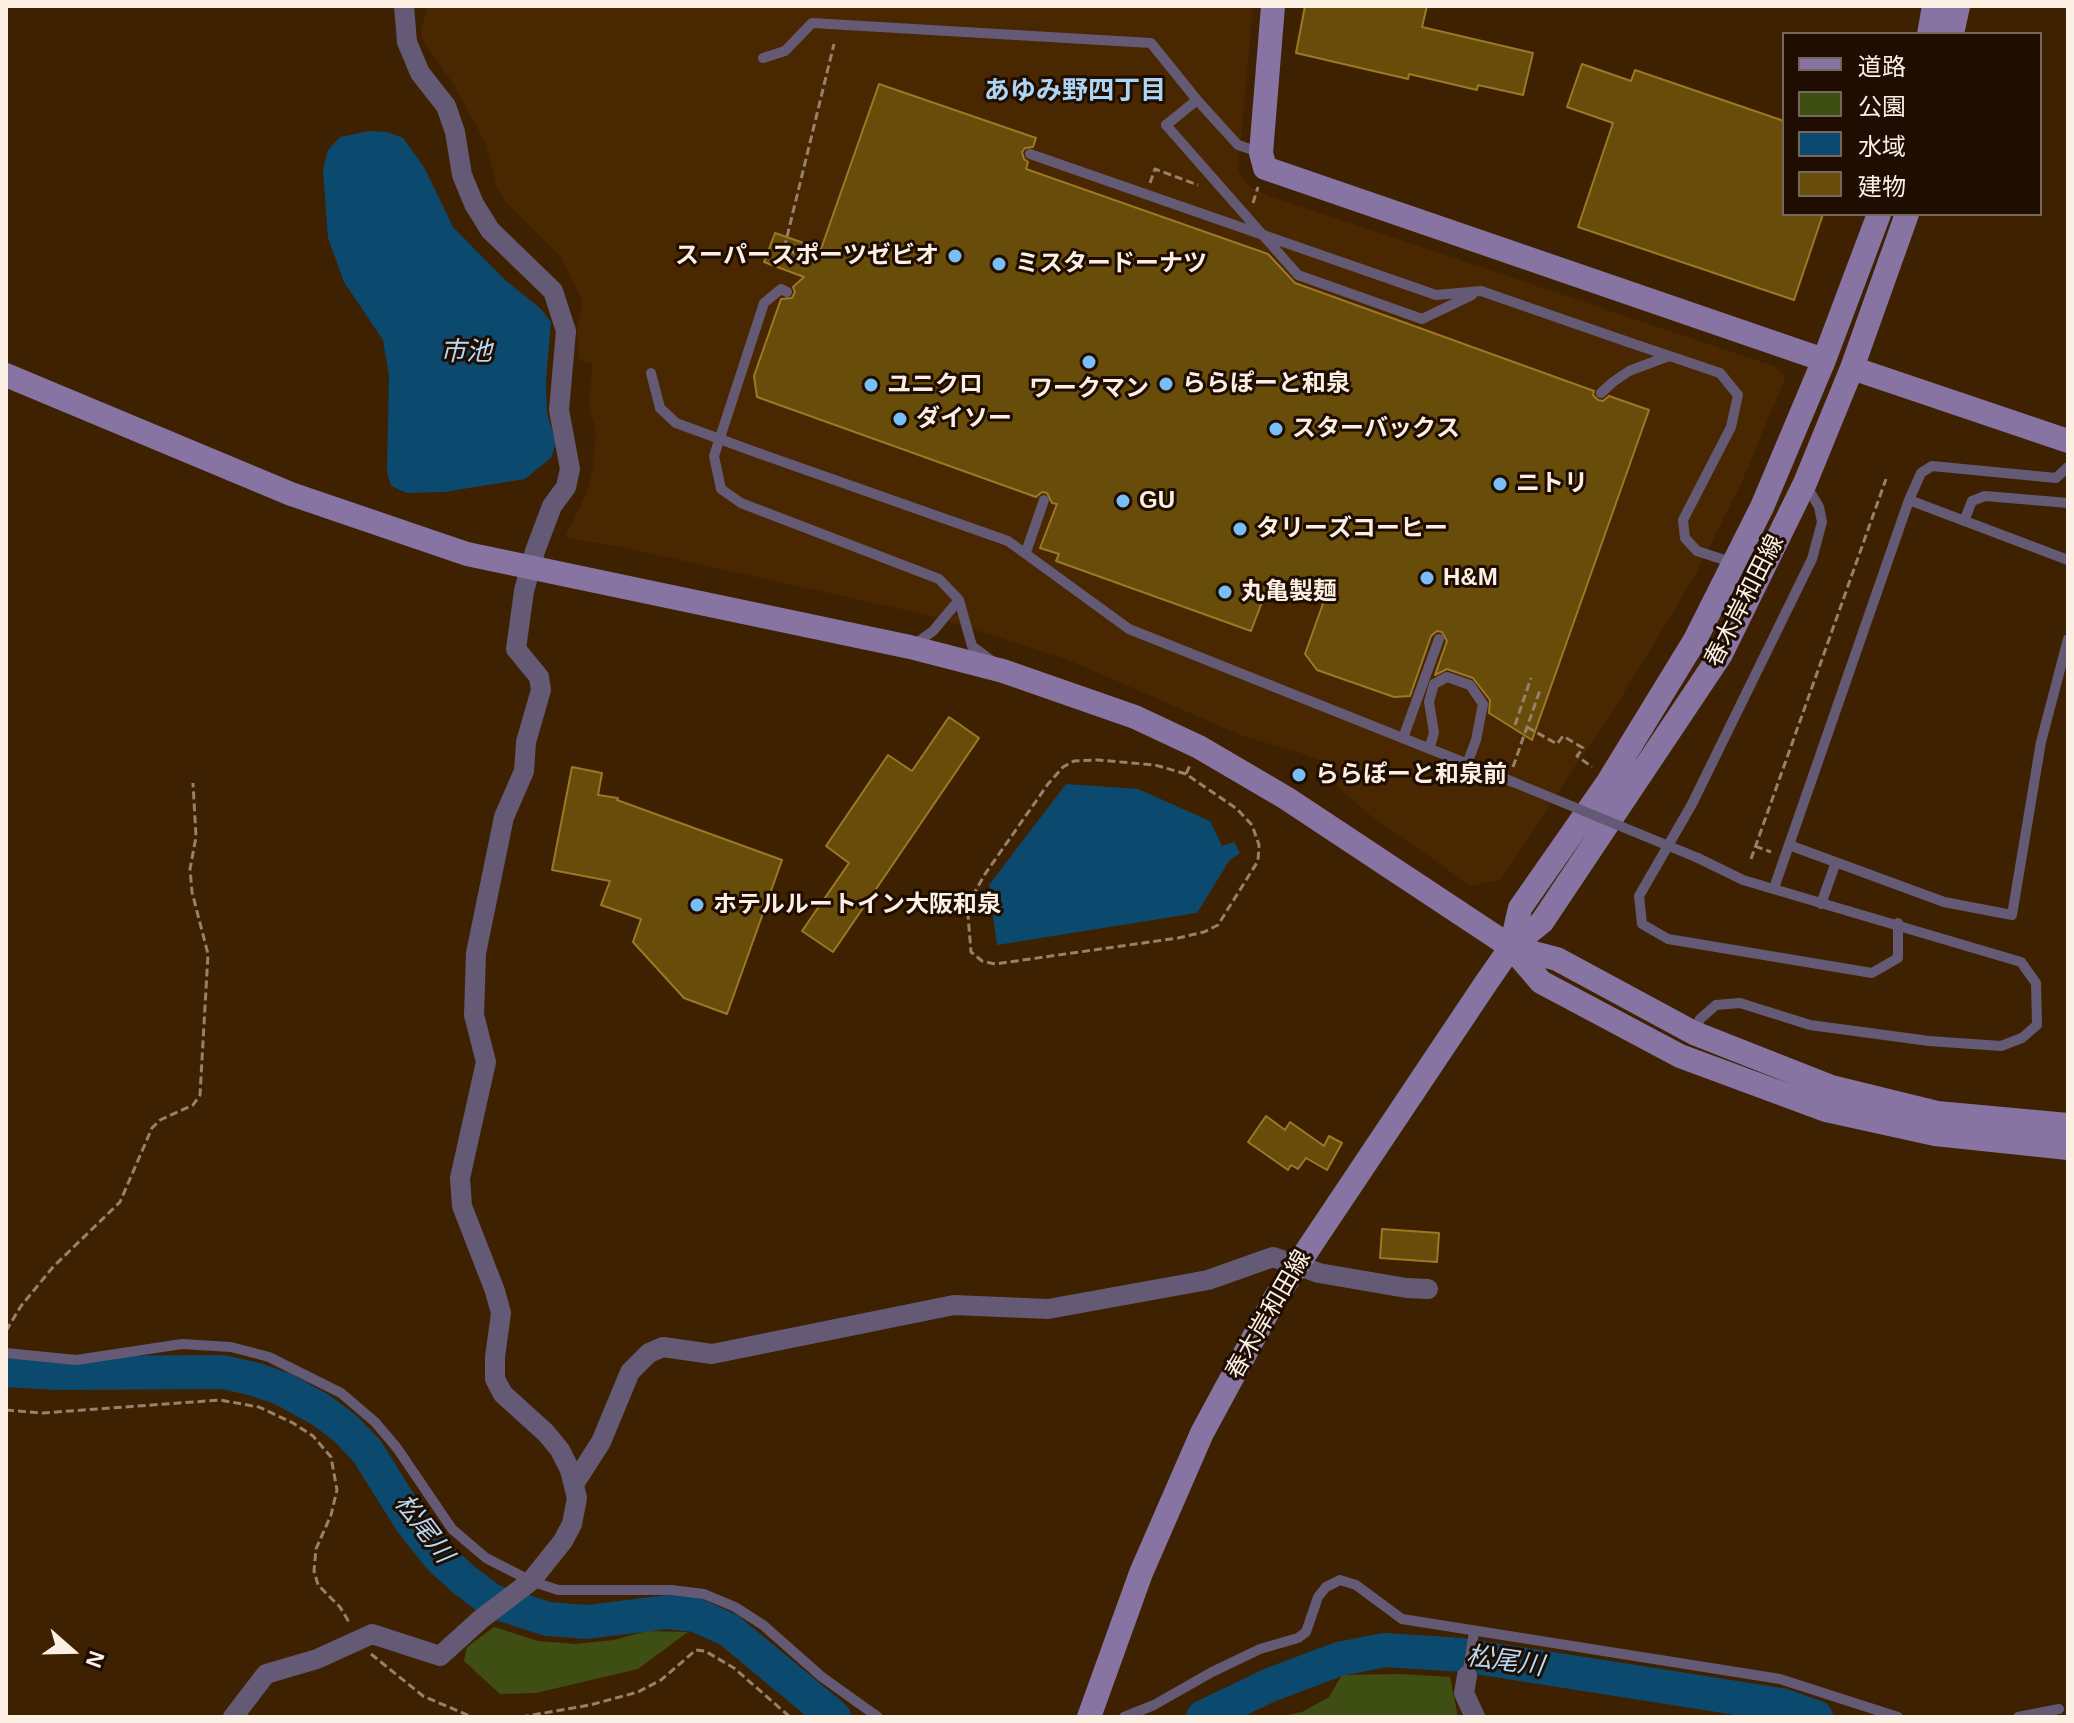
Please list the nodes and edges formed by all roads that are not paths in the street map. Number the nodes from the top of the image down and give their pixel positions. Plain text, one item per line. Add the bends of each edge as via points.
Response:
1 (404, 6) edge
2 (1273, 6) edge
3 (1934, 6) edge
4 (1958, 6) edge
5 (1929, 32) edge
6 (1952, 32) edge
7 (763, 58) dead end
8 (1197, 100) junction
9 (1261, 153) junction
10 (1030, 154) dead end
11 (1878, 216) edge
12 (1906, 216) edge
13 (1481, 291) junction
14 (787, 292) dead end
15 (1669, 356) junction
16 (1824, 360) junction
17 (1852, 368) junction
18 (651, 373) dead end
19 (6, 375) edge
20 (1601, 393) dead end
21 (2068, 441) edge
22 (2068, 467) edge
23 (1805, 483) junction
24 (1044, 500) dead end
25 (1909, 500) junction
26 (2068, 503) edge
27 (1964, 521) junction
28 (1026, 552) junction
29 (2068, 560) edge
30 (1734, 563) junction
31 (529, 569) junction
32 (959, 600) junction
33 (1439, 639) dead end
34 (2068, 639) edge
35 (910, 647) junction
36 (1003, 671) junction
37 (1403, 738) junction
38 (1429, 749) junction
39 (1467, 764) junction
40 (1789, 845) junction
41 (1836, 862) junction
42 (1774, 888) junction
43 (1821, 904) junction
44 (1898, 923) junction
45 (1511, 947) junction
46 (1694, 1033) junction
47 (2068, 1125) edge
48 (2068, 1148) edge
49 (1296, 1264) junction
50 (1428, 1289) dead end
51 (6, 1353) edge
52 (574, 1484) junction
53 (531, 1581) junction
54 (1474, 1635) junction
55 (1467, 1676) joint
56 (2059, 1709) dead end
57 (233, 1717) edge
58 (878, 1717) edge
59 (1089, 1717) edge
60 (1124, 1717) edge
61 (1475, 1717) edge
62 (1898, 1717) edge
63 (2018, 1717) edge

1 - 31 street via 407,42 420,73 446,106 474,204 490,230 553,291 566,331 559,410 570,469
2 - 9 street
3 - 5 street
4 - 6 street
7 - 8 lane via 785,51 812,23 1151,43
8 - 9 lane via 1238,145
8 - 13 lane, bridge via 1166,125 1298,275 1422,319
9 - 16 street via 1265,168 1276,173
10 - 13 lane, bridge via 1436,295
11 - 16 street, 春木岸和田線
12 - 17 street, 春木岸和田線
13 - 15 lane, bridge
14 - 32 lane via 781,289 764,303 714,456 721,489 741,503 939,579
15 - 20 lane via 1629,371
15 - 30 lane via 1720,373 1738,395 1731,427 1683,520 1685,538 1697,551
16 - 30 street, 春木岸和田線
17 - 21 street
17 - 23 street, 春木岸和田線
18 - 28 lane, bridge via 660,408 676,423 1008,541
19 - 31 street via 291,494 467,554
22 - 25 lane via 2056,478 1932,466 1921,473
23 - 44 lane via 1822,522 1812,559 1692,804 1639,896 1642,924 1668,939 1872,973 1898,958
23 - 45 street, 春木岸和田線 via 1721,654 1542,922
24 - 28 lane
25 - 27 lane
25 - 40 lane
26 - 27 lane via 1985,496 1972,501
27 - 29 lane
28 - 37 lane via 1129,629
30 - 45 street, 春木岸和田線 via 1695,640 1608,782 1520,908
31 - 35 street
31 - 52 street via 516,649 539,677 541,690 524,771 504,817 476,953 474,1015 486,1062 460,1178 462,1206 501,1313 495,1379 503,1394 560,1450
32 - 35 lane via 933,631
32 - 36 lane via 972,646
33 - 37 lane
34 - 41 lane via 2041,742 2012,915 1944,902
35 - 36 street
36 - 45 street via 1135,717 1199,747 1286,798
37 - 38 lane
38 - 39 lane
38 - 39 lane via 1434,684 1447,677 1470,685 1483,704
39 - 42 lane, bridge via 1743,880
40 - 41 lane
40 - 42 lane
41 - 43 lane
42 - 43 lane
43 - 44 lane
44 - 46 lane via 2021,962 2036,983 2037,1025 2001,1046 1929,1041 1810,1025 1740,1003 1716,1005
45 - 46 street via 1557,959
45 - 48 street via 1541,982 1680,1056 1826,1110 1935,1134
45 - 49 street, 春木岸和田線
46 - 47 street via 1861,1095 1937,1113
49 - 50 street via 1319,1273
49 - 52 street via 1273,1257 1208,1280 1048,1309 954,1305 712,1354 663,1347 630,1372 601,1442
49 - 59 street, 春木岸和田線 via 1202,1433 1141,1573
51 - 53 lane via 76,1360 182,1344 231,1347 269,1357 341,1393 375,1422 452,1529 486,1558
52 - 53 street via 572,1524
53 - 57 street via 440,1656 372,1634 266,1674
53 - 58 lane via 558,1590 704,1594 763,1625
54 - 55 lane
54 - 60 lane via 1402,1619 1356,1585 1340,1580 1318,1597 1306,1632 1298,1638 1260,1649
54 - 62 lane via 1780,1679
55 - 61 street via 1464,1693
56 - 63 lane

